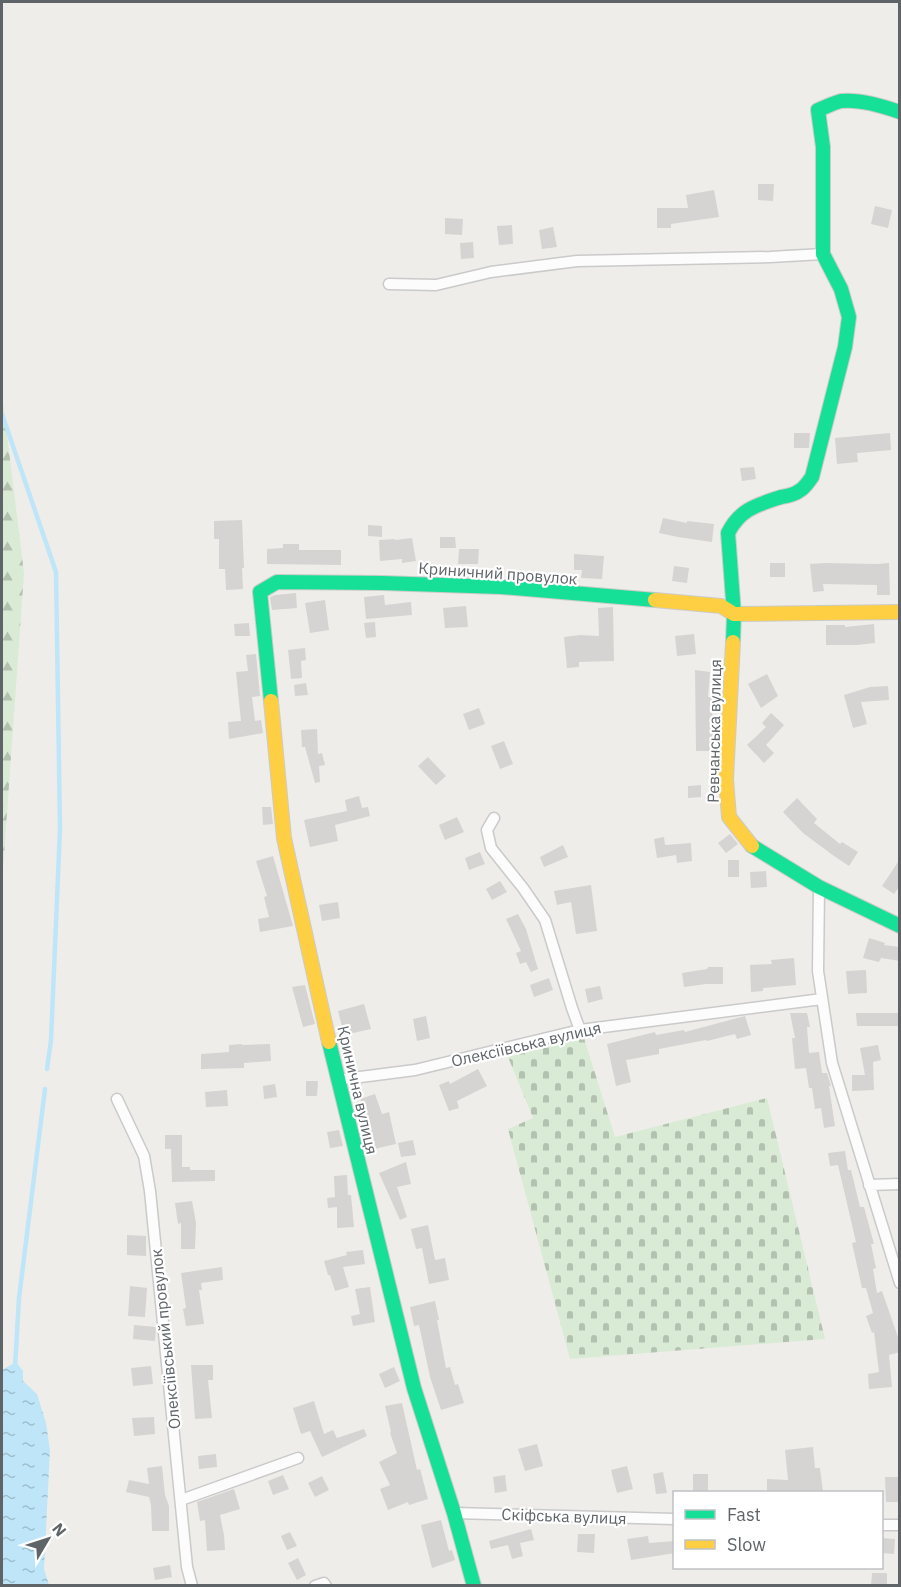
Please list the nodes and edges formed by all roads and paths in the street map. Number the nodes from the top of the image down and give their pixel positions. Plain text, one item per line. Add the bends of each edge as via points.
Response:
1 (900, 111) edge
2 (823, 254) junction
3 (389, 285) dead end
4 (260, 592) joint
5 (900, 612) edge
6 (734, 614) junction
7 (494, 818) dead end
8 (819, 886) junction
9 (900, 926) edge
10 (822, 999) junction
11 (580, 1030) junction
12 (337, 1080) junction
13 (117, 1099) dead end
14 (900, 1184) edge
15 (869, 1185) junction
16 (900, 1283) edge
17 (298, 1458) dead end
18 (180, 1500) junction
19 (454, 1513) junction
20 (673, 1519) edge
21 (883, 1525) edge
22 (900, 1525) edge
23 (192, 1586) edge
24 (315, 1586) edge
25 (326, 1586) edge
26 (474, 1586) edge

1 - 2 street via 846,101 818,110 823,147
2 - 3 street via 577,261 492,272 436,285
2 - 6 street, Ревчанська вулиця via 842,289 849,317 845,346 812,477 796,493 751,508 732,522 728,545
4 - 6 street, Криничний провулок via 277,582 501,587 721,606
4 - 12 street, Кринична вулиця via 284,838
5 - 6 street, Криничний провулок
6 - 8 street, Ревчанська вулиця via 726,779 729,817 752,846
7 - 11 street via 487,830 492,848 545,920
8 - 9 street, Ревчанська вулиця
8 - 10 street via 818,971
10 - 11 street, Олексіївська вулиця
10 - 15 street via 832,1063
11 - 12 street, Олексіївська вулиця via 416,1070
12 - 19 street, Кринична вулиця via 414,1388
13 - 18 street, Олексіївський провулок via 144,1156 148,1179
14 - 15 street
15 - 16 street
17 - 18 street
18 - 23 street, Олексіївський провулок
19 - 20 street, Скіфська вулиця
19 - 26 street, Кринична вулиця
21 - 22 street
24 - 25 street

